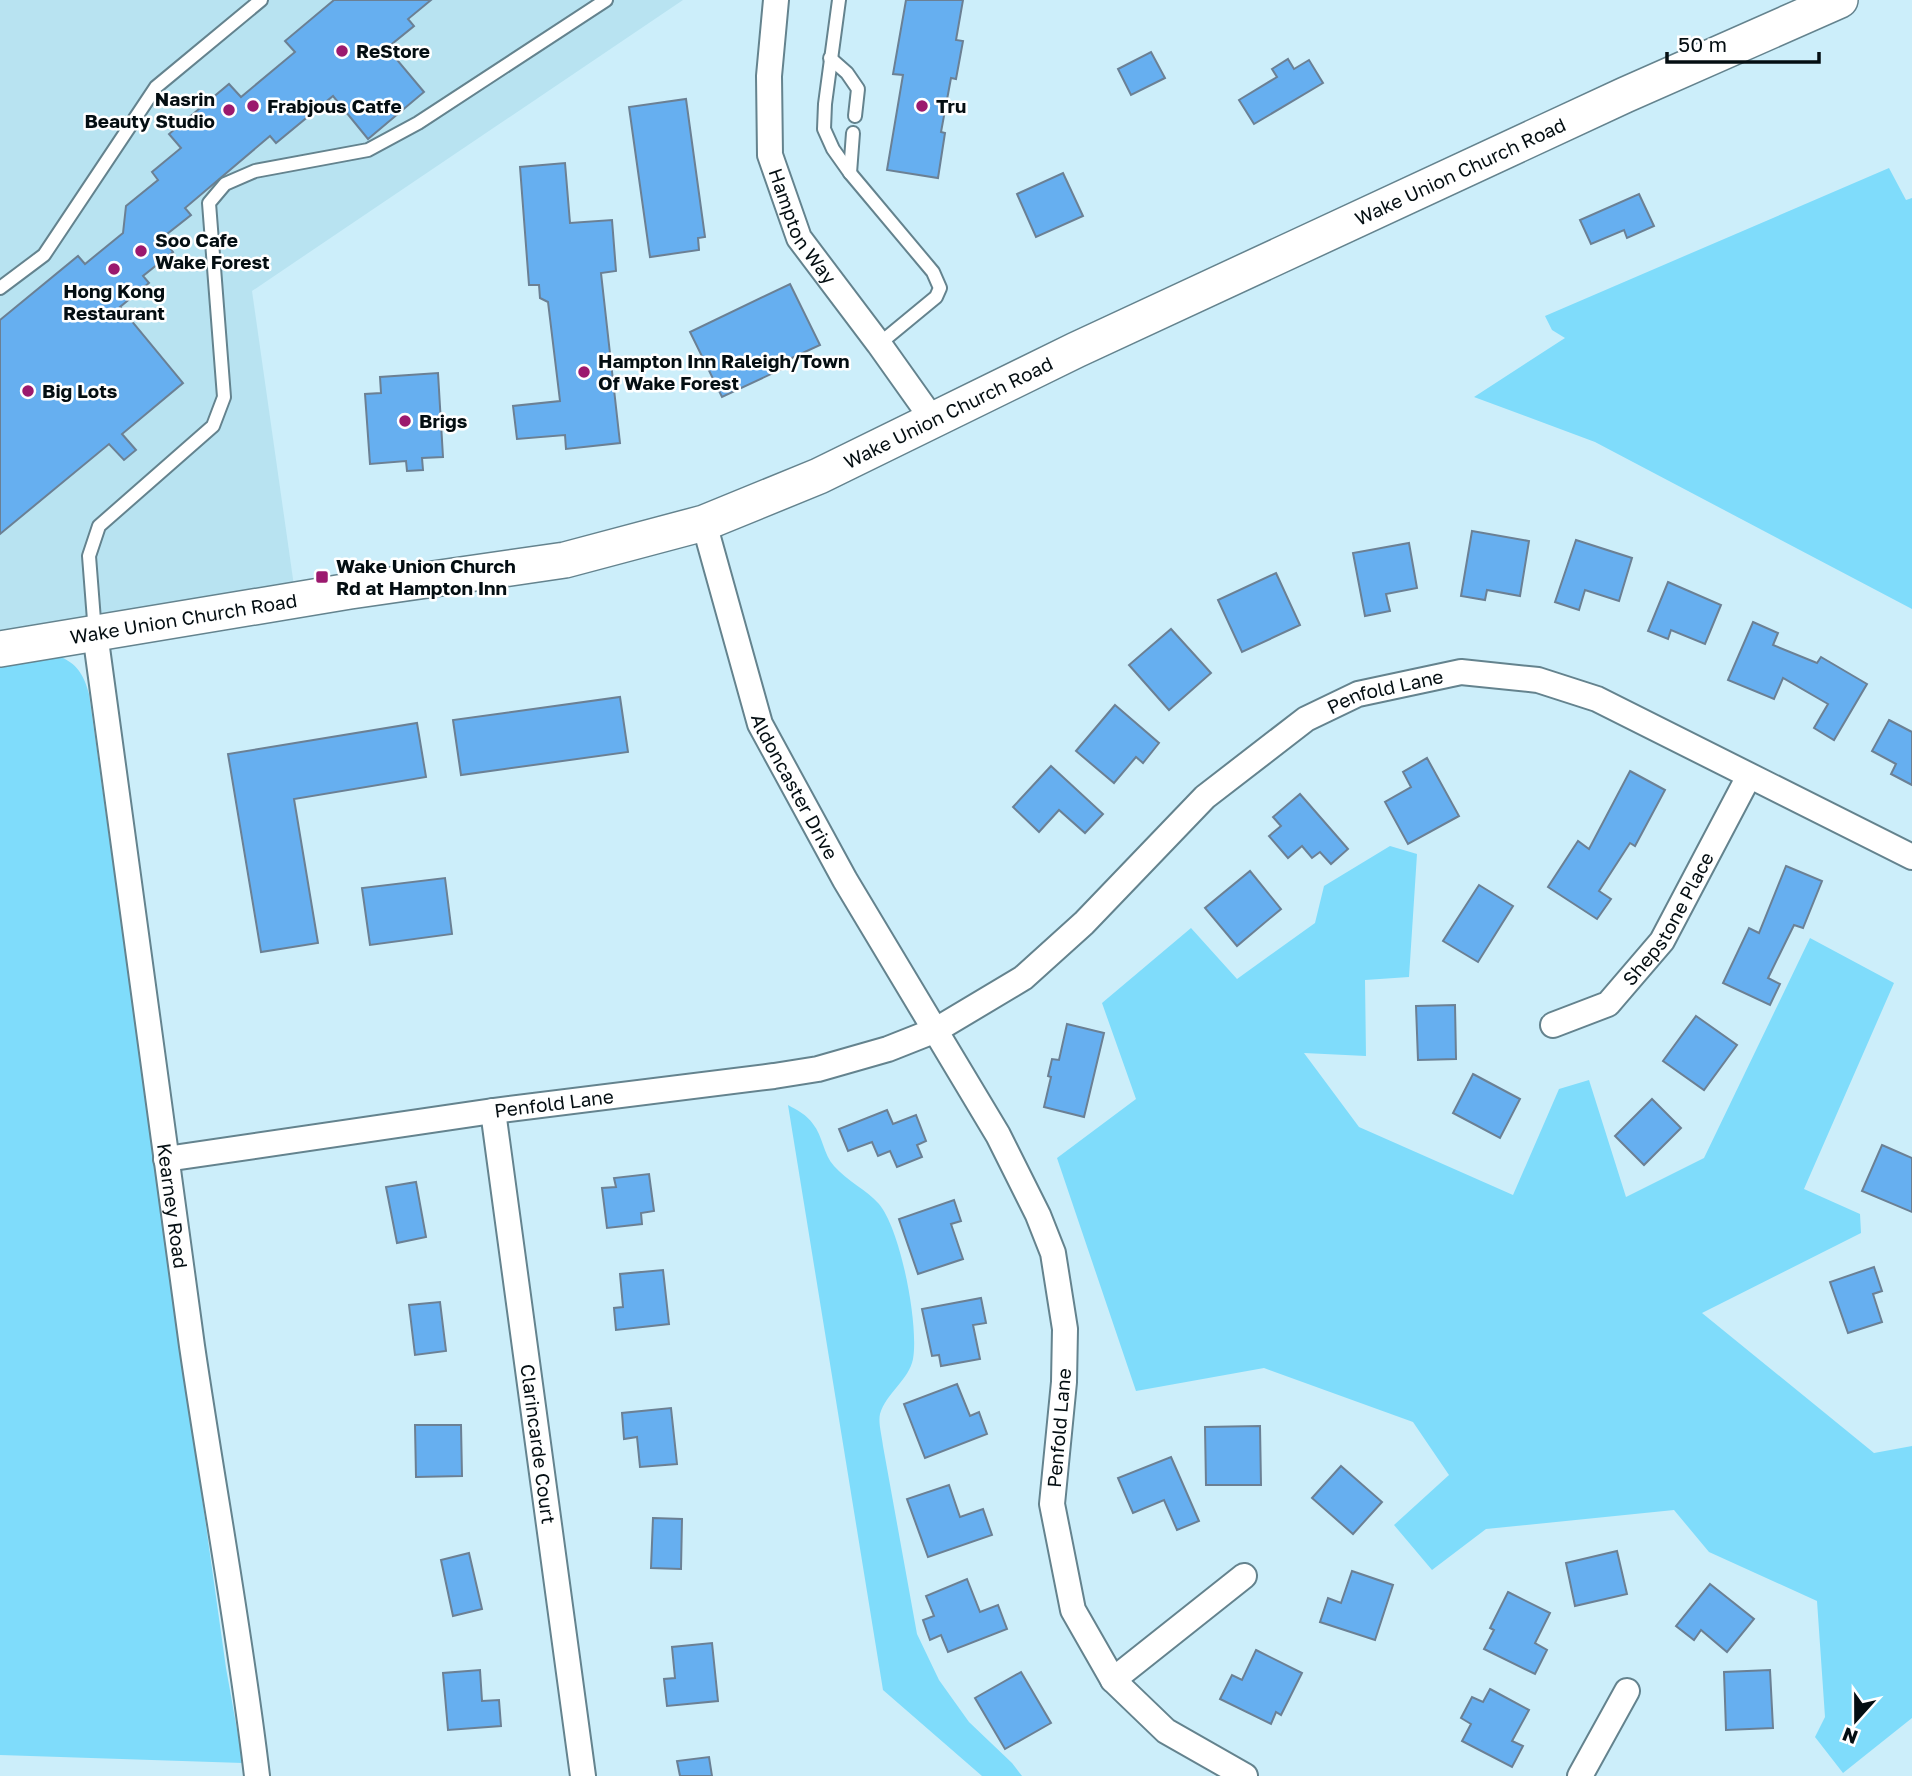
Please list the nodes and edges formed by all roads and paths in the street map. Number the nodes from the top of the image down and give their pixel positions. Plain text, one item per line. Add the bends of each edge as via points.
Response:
1 (261, 0) edge
2 (606, 0) edge
3 (776, 0) edge
4 (839, 0) edge
5 (1840, 0) edge
6 (830, 58) junction
7 (855, 116) dead end
8 (853, 133) dead end
9 (850, 173) junction
10 (0, 288) edge
11 (879, 344) junction
12 (933, 420) junction
13 (704, 523) junction
14 (94, 633) junction
15 (0, 649) edge
16 (1749, 776) junction
17 (1912, 857) edge
18 (1553, 1025) dead end
19 (936, 1030) junction
20 (493, 1111) junction
21 (166, 1159) junction
22 (1244, 1576) dead end
23 (1113, 1680) junction
24 (1627, 1691) dead end
25 (257, 1776) edge
26 (583, 1776) edge
27 (1245, 1776) edge
28 (1580, 1776) edge

1 - 10 lane via 156,87 44,255
2 - 14 lane via 418,123 368,150 255,171 225,184 209,202 224,397 213,426 99,526 89,556
3 - 11 street, Hampton Way via 769,76 770,155 799,238
4 - 6 lane
5 - 12 street, Wake Union Church Road via 1601,106
6 - 7 lane via 858,89
6 - 9 lane via 824,129
8 - 9 lane
9 - 11 lane via 933,272 940,288 936,297
11 - 12 street, Hampton Way
12 - 13 street, Wake Union Church Road via 819,476
13 - 14 street, Wake Union Church Road via 565,560
13 - 19 street, Aldoncaster Drive via 760,724 845,880
14 - 15 street, Wake Union Church Road
14 - 21 street, Kearney Road
16 - 17 street, Penfold Lane
16 - 18 street, Shepstone Place via 1662,941 1608,1004
16 - 19 street, Penfold Lane via 1597,699 1538,680 1461,672 1358,694 1306,719 1205,797 1084,923 1023,978
19 - 20 street, Penfold Lane via 818,1069
19 - 23 street, Penfold Lane via 998,1135 1053,1253 1065,1329 1052,1504 1073,1610
20 - 21 street, Penfold Lane
20 - 26 street, Clarincarde Court
21 - 25 street, Kearney Road
22 - 23 street
23 - 27 street, Penfold Lane via 1166,1731
24 - 28 street

